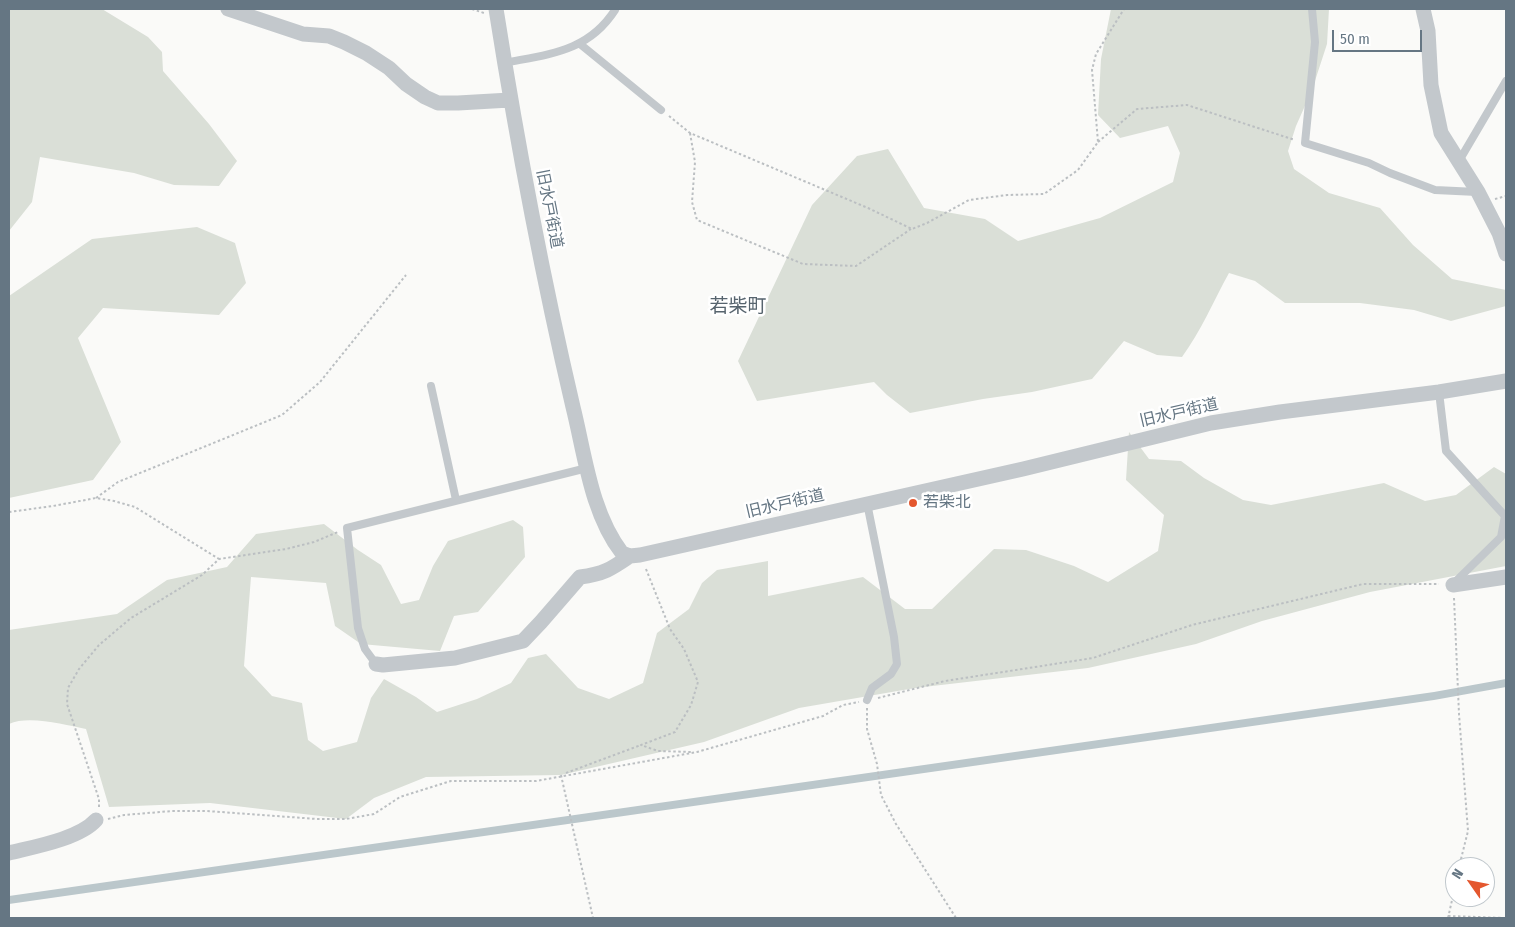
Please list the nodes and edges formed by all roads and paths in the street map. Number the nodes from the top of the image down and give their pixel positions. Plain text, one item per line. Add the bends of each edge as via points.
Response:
1 (228, 9) edge
2 (496, 9) edge
3 (1124, 9) edge
4 (1312, 9) edge
5 (1423, 9) edge
6 (615, 10) edge
7 (580, 44) junction
8 (504, 63) junction
9 (1506, 82) edge
10 (510, 100) junction
11 (661, 110) joint
12 (690, 133) junction
13 (1098, 142) junction
14 (1305, 143) junction
15 (1458, 162) junction
16 (1478, 192) junction
17 (912, 229) junction
18 (1506, 254) edge
19 (406, 275) dead end
20 (1506, 381) edge
21 (431, 386) dead end
22 (1439, 392) junction
23 (587, 468) junction
24 (96, 498) junction
25 (456, 500) junction
26 (867, 503) junction
27 (9, 512) edge
28 (347, 528) junction
29 (635, 556) junction
30 (219, 559) junction
31 (1506, 577) edge
32 (1453, 584) junction
33 (376, 664) joint
34 (867, 700) junction
35 (640, 745) junction
36 (696, 752) junction
37 (561, 775) junction
38 (96, 820) junction
39 (9, 853) edge
40 (1462, 857) edge
41 (1448, 917) edge
42 (593, 918) edge
43 (956, 918) edge
44 (1506, 918) edge

1 - 10 street via 303,34 329,36 344,42 366,53 406,84 438,103
2 - 8 street, 旧水戸街道
3 - 13 path via 1096,54 1092,70
4 - 14 lane via 1315,42
5 - 15 street via 1428,31 1431,85 1441,133
6 - 7 lane
7 - 8 lane
7 - 11 lane
8 - 10 street, 旧水戸街道
9 - 15 lane
10 - 23 street, 旧水戸街道 via 554,325
11 - 12 path
12 - 17 path
12 - 17 path via 694,162 692,202 697,220 811,265 856,266
13 - 14 path via 1137,109 1187,105
13 - 17 path via 1078,170 1044,194 969,200
14 - 16 lane via 1369,163 1434,190
15 - 16 street
16 - 18 street
19 - 24 path via 320,382 282,415 118,482
20 - 22 street, 旧水戸街道
21 - 25 lane
22 - 26 street, 旧水戸街道 via 1211,422 1023,469
22 - 32 lane via 1446,451 1505,516 1501,536
23 - 25 lane
23 - 29 street, 旧水戸街道 via 600,513 618,548 622,553
24 - 27 path
24 - 30 path via 135,507
25 - 28 lane
26 - 29 street, 旧水戸街道
26 - 34 lane via 897,664 891,674 872,688
28 - 30 path via 286,549
28 - 33 lane via 358,628 365,649
29 - 33 street via 609,571 580,577 523,641 455,658
29 - 35 path via 698,682 691,705 675,732
30 - 38 path via 202,575 131,618 99,645 68,688 67,704 99,800 100,817
31 - 32 street
32 - 34 path via 1363,584 1192,625 1093,658 945,681
32 - 40 path via 1468,831
34 - 36 path via 843,705 823,716
34 - 43 path via 868,729 881,796
35 - 36 path via 658,751
35 - 37 path
36 - 37 path
37 - 38 path via 536,780 450,781 400,797 374,814 346,819 198,811 124,815
37 - 42 path
38 - 39 street via 64,839
41 - 44 path

